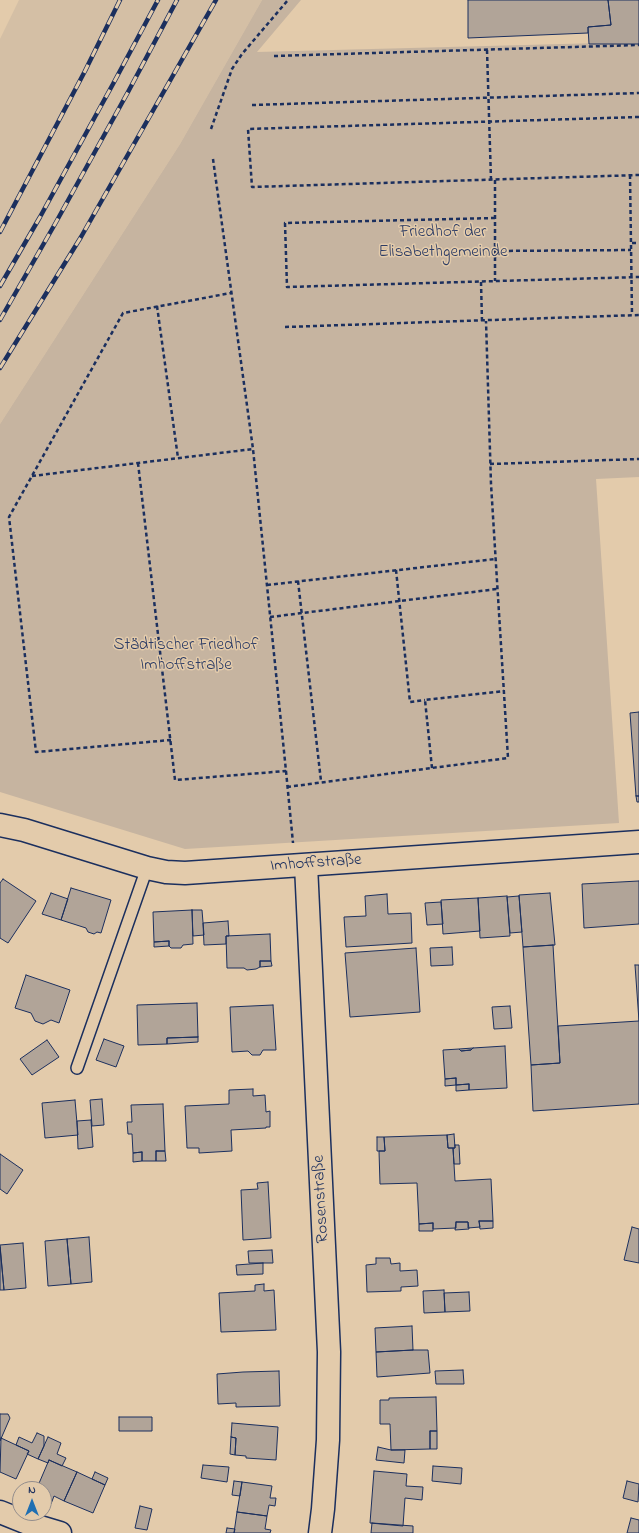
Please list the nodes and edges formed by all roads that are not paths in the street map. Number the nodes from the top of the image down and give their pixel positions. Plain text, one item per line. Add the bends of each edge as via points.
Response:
1 (0, 824) edge
2 (639, 842) edge
3 (301, 865) junction
4 (147, 868) junction
5 (76, 1068) dead end
6 (0, 1512) edge
7 (60, 1533) edge
8 (320, 1533) edge

1 - 4 street, Imhoffstraße
2 - 3 street, Imhoffstraße
3 - 4 street, Imhoffstraße via 185,872
3 - 8 street, Rosenstraße via 329,1352 328,1440
4 - 5 lane
6 - 7 street

